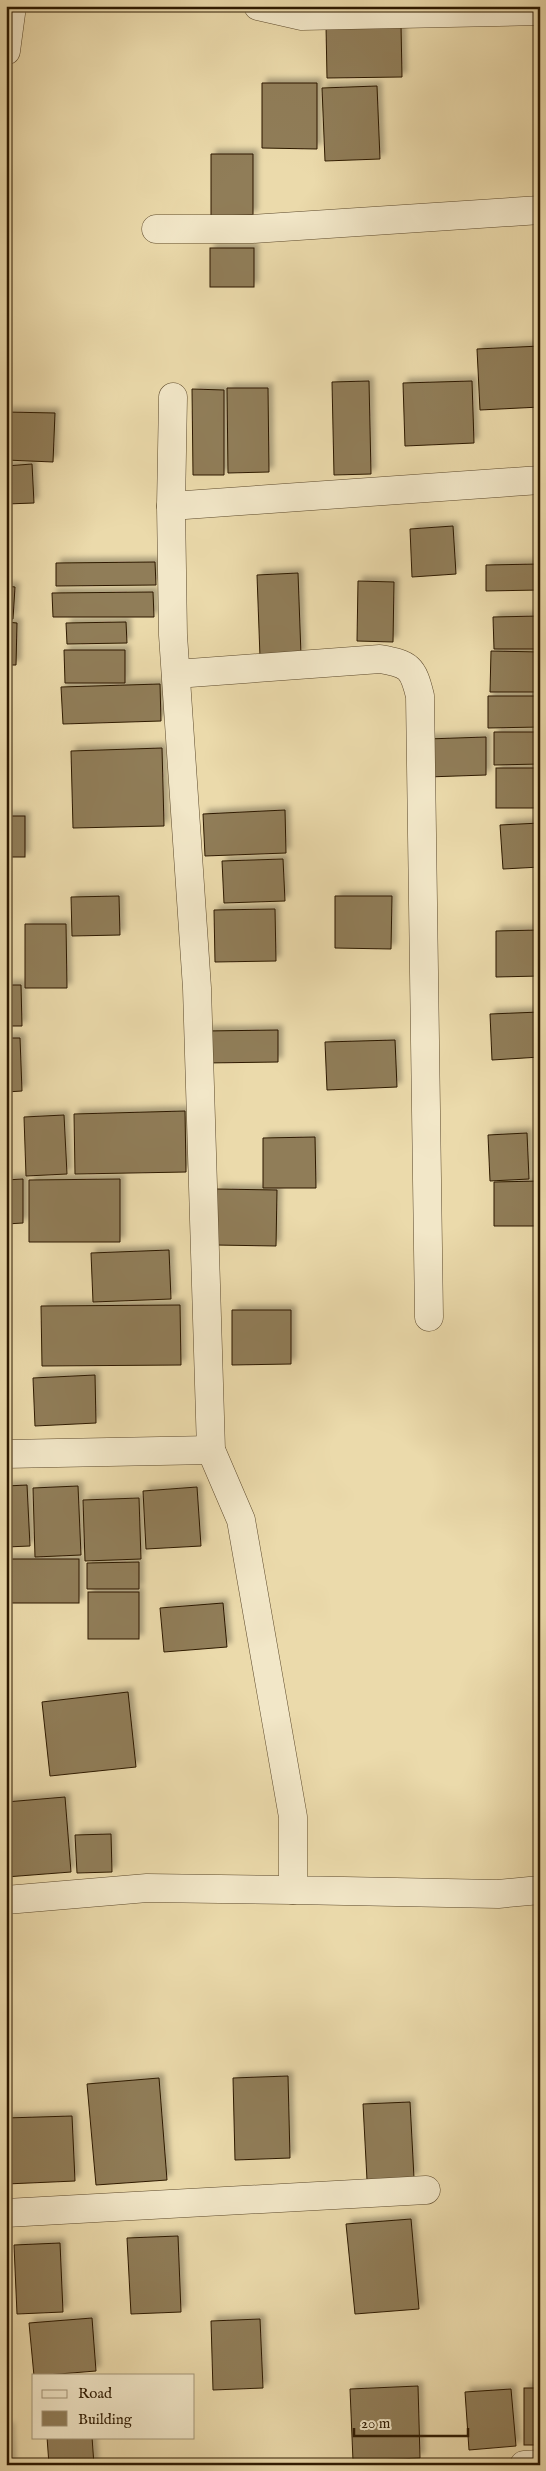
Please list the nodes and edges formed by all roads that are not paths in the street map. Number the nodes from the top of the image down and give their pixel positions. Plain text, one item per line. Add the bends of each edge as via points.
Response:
1 (12, 6) edge
2 (258, 6) edge
3 (540, 12) edge
4 (6, 51) edge
5 (540, 210) edge
6 (156, 229) dead end
7 (173, 397) dead end
8 (540, 480) edge
9 (171, 506) junction
10 (176, 674) junction
11 (428, 1317) dead end
12 (211, 1450) junction
13 (6, 1454) edge
14 (292, 1890) junction
15 (540, 1890) edge
16 (6, 1900) edge
17 (426, 2190) dead end
18 (6, 2213) edge
19 (540, 2464) edge
20 (524, 2465) edge

1 - 4 street
2 - 3 street via 302,16
5 - 6 street via 252,229
7 - 9 street
8 - 9 street
9 - 10 street
10 - 11 street via 380,660 403,663 416,677 420,696
10 - 12 street via 197,988
12 - 13 street
12 - 14 street via 241,1520 293,1818
14 - 15 street via 498,1894
14 - 16 street via 147,1888
17 - 18 street
19 - 20 street

